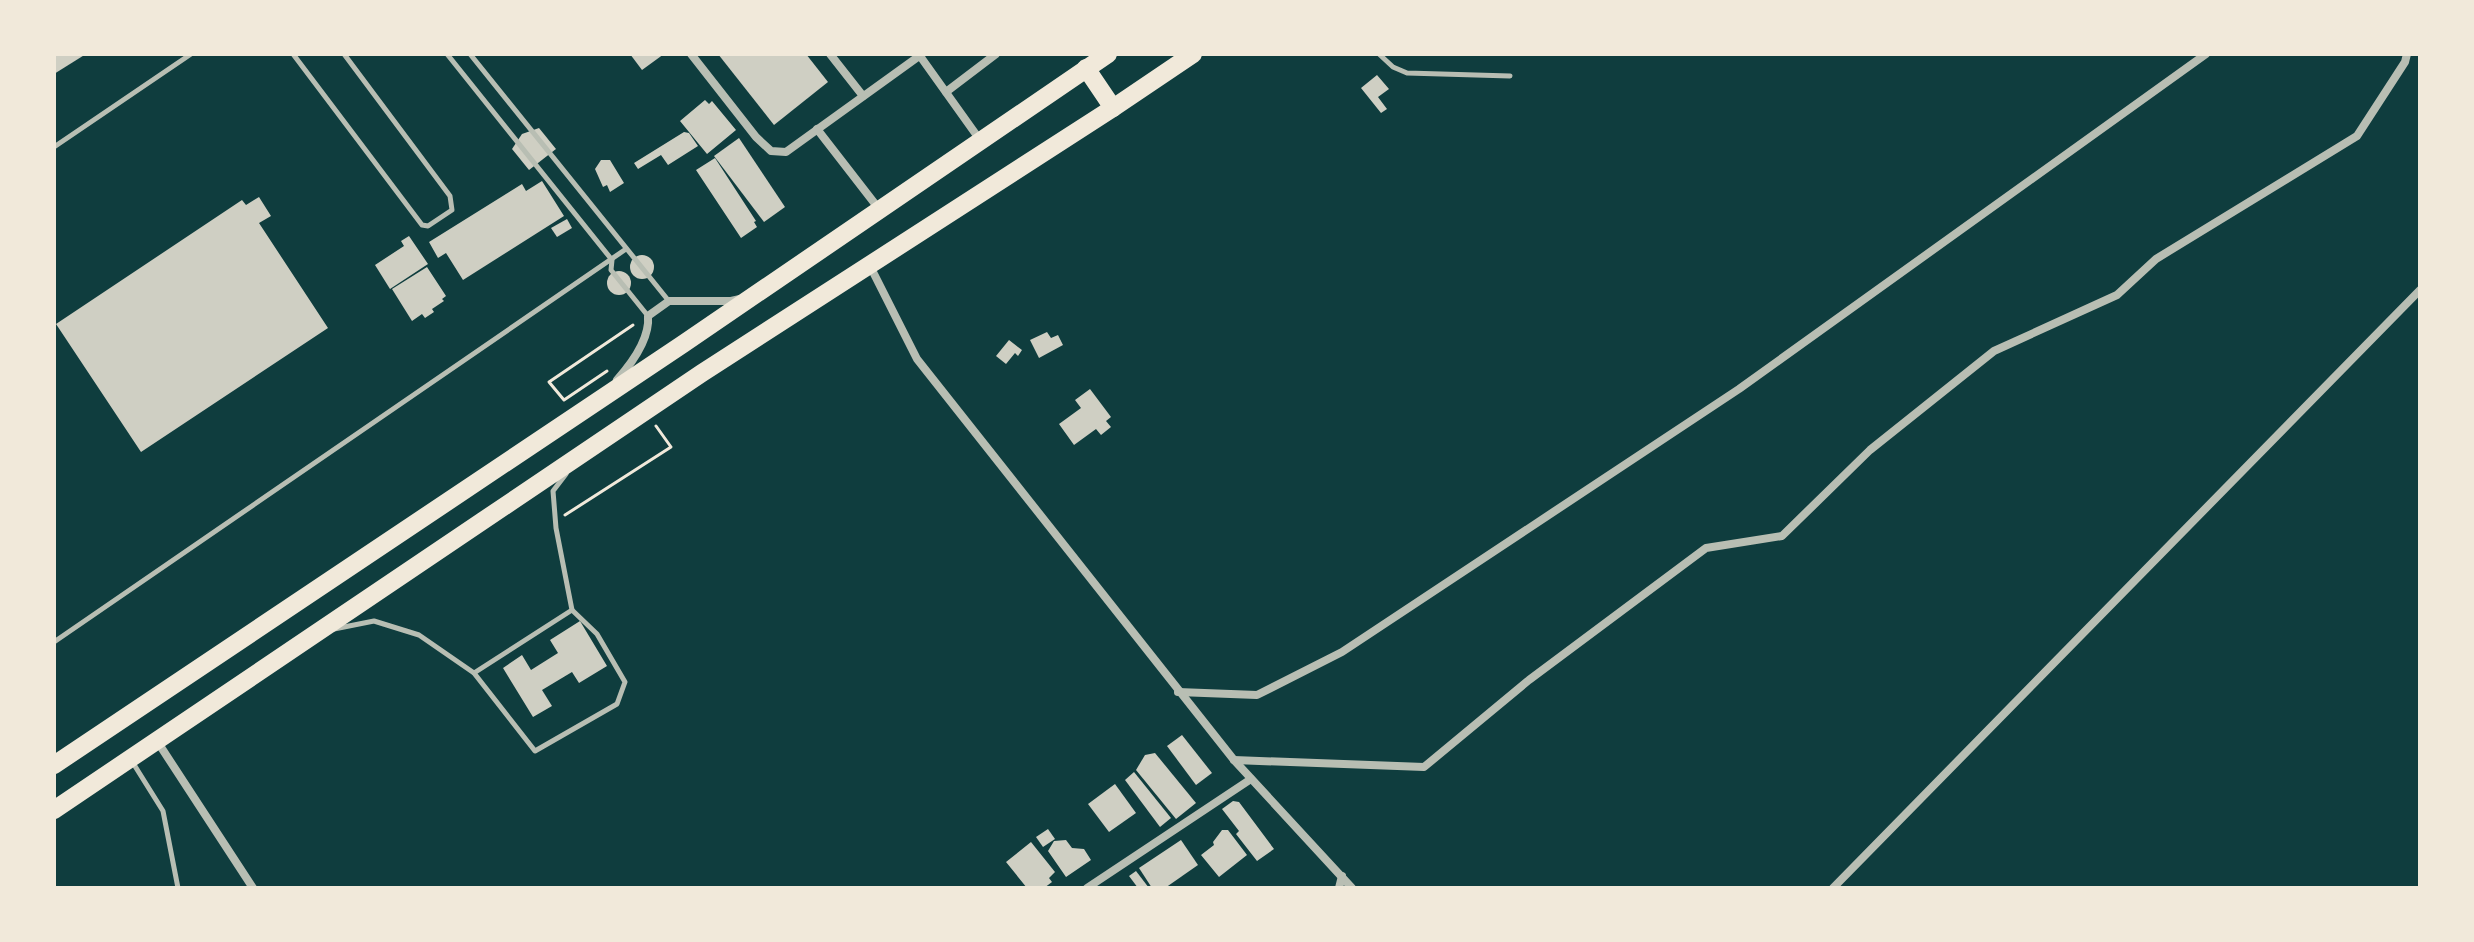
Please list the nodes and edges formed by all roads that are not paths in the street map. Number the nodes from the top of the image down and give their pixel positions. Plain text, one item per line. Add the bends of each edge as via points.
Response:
1 (191, 54) edge
2 (293, 54) edge
3 (344, 54) edge
4 (447, 54) edge
5 (470, 54) edge
6 (691, 54) edge
7 (830, 54) edge
8 (996, 54) edge
9 (1108, 54) edge
10 (1193, 54) edge
11 (1379, 54) edge
12 (2206, 54) edge
13 (2407, 54) edge
14 (921, 55) edge
15 (1086, 68) junction
16 (1510, 76) dead end
17 (946, 92) junction
18 (863, 96) junction
19 (1113, 108) junction
20 (817, 129) junction
21 (980, 141) junction
22 (54, 147) edge
23 (879, 210) junction
24 (626, 249) junction
25 (612, 260) junction
26 (869, 263) junction
27 (2420, 290) edge
28 (756, 294) junction
29 (669, 301) junction
30 (648, 316) junction
31 (602, 398) junction
32 (580, 456) junction
33 (572, 610) junction
34 (313, 634) junction
35 (54, 642) edge
36 (474, 673) junction
37 (1178, 692) junction
38 (156, 739) junction
39 (129, 758) junction
40 (1234, 760) junction
41 (54, 765) edge
42 (1251, 779) junction
43 (54, 810) edge
44 (1342, 876) junction
45 (178, 888) edge
46 (253, 888) edge
47 (1087, 888) edge
48 (1339, 888) edge
49 (1352, 888) edge
50 (1833, 888) edge

1 - 22 lane
2 - 3 lane via 422,225 428,226 452,210 450,196
4 - 25 lane
5 - 24 lane
6 - 20 street via 771,151 786,152
7 - 18 street
8 - 17 street
9 - 15 highway
10 - 19 highway
11 - 16 lane via 1407,73
12 - 37 street via 1739,389 1342,652 1257,695
13 - 40 street via 2357,136 2156,259 2117,295 1994,351 1870,450 1782,536 1706,548 1529,680 1424,767
14 - 17 street
14 - 18 street
15 - 19 highway
15 - 21 highway
17 - 21 street
18 - 20 street
19 - 26 highway
20 - 23 street
21 - 23 highway
23 - 28 highway
24 - 25 lane
24 - 29 lane
25 - 30 lane via 611,270
25 - 35 lane
26 - 32 highway
26 - 37 street via 917,359
27 - 50 street
28 - 29 street via 731,301
28 - 31 highway
29 - 30 street
30 - 31 street via 649,329 627,369
31 - 41 highway
32 - 33 lane via 553,491
32 - 34 highway
33 - 36 lane
33 - 36 lane via 597,634 625,682 617,704 535,751
34 - 36 lane via 374,621 419,635
34 - 38 highway
37 - 40 street
38 - 39 highway
38 - 46 street
39 - 43 highway
39 - 45 lane via 163,811
40 - 42 street
42 - 44 street
42 - 47 street
44 - 48 street
44 - 49 street

